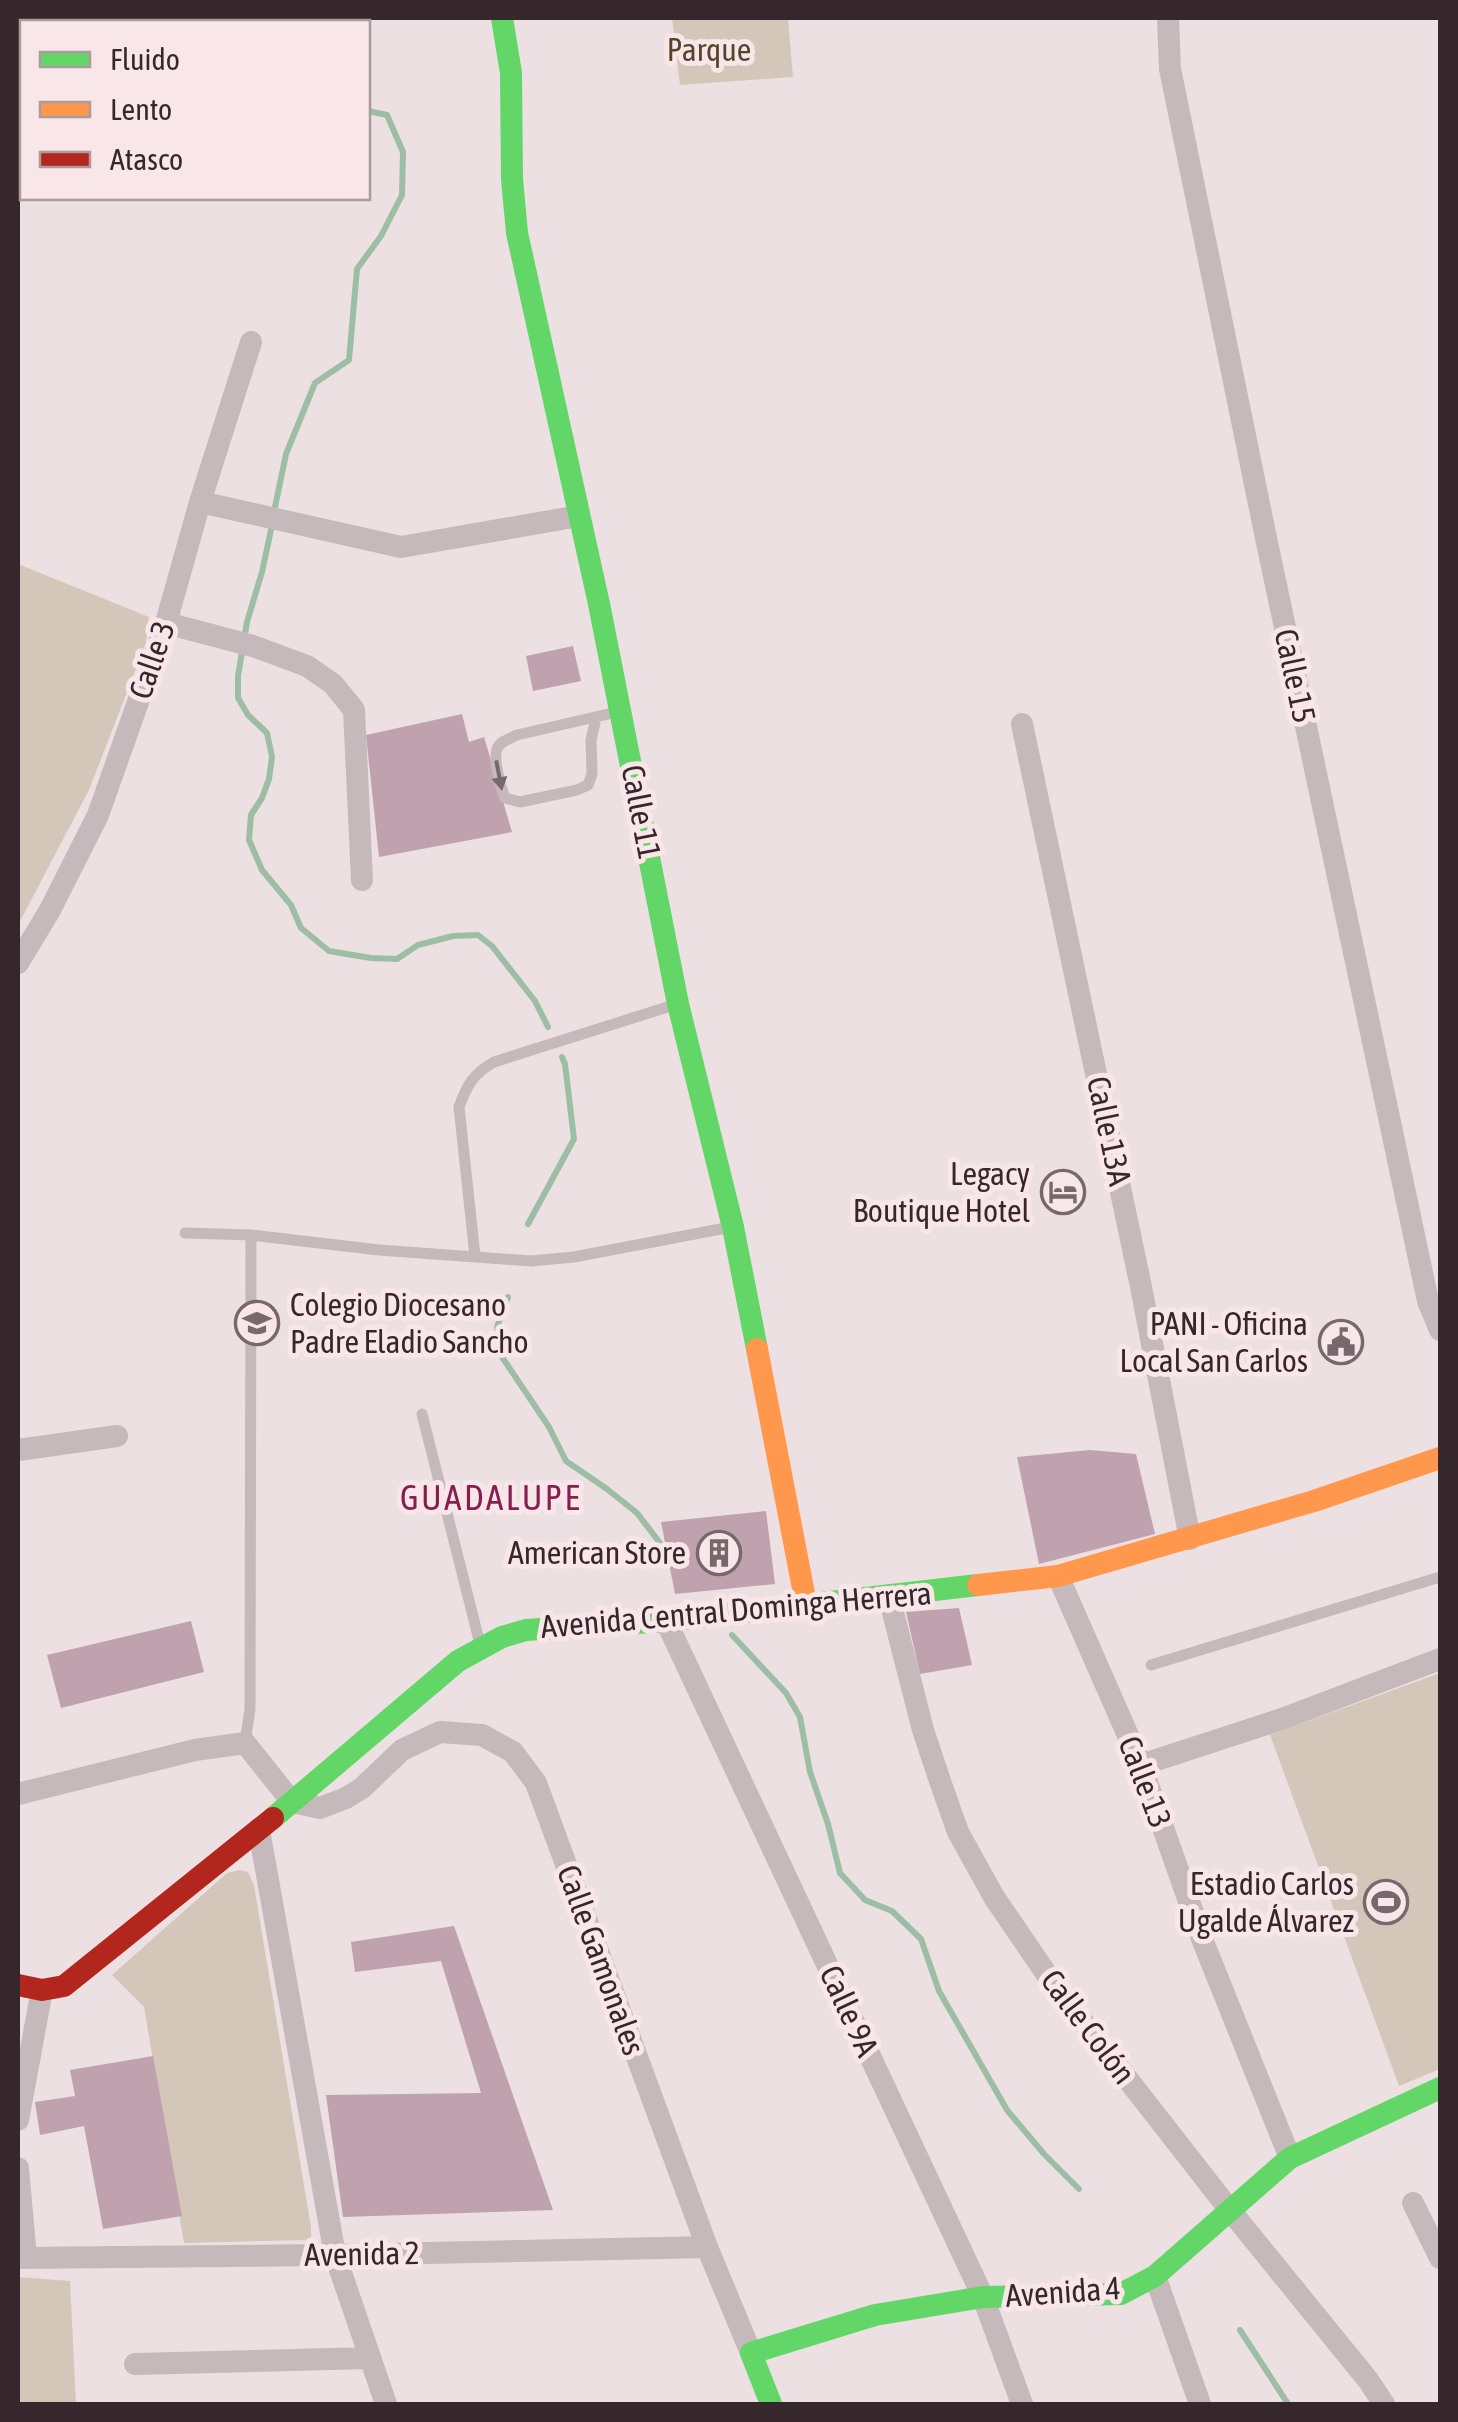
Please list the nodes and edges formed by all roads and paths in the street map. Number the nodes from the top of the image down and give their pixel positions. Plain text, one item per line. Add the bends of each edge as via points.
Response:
1 (502, 18) edge
2 (1168, 18) edge
3 (251, 342) dead end
4 (200, 502) junction
5 (579, 516) junction
6 (166, 624) junction
7 (621, 711) junction
8 (596, 718) junction
9 (1022, 724) dead end
10 (362, 880) dead end
11 (18, 963) edge
12 (678, 1004) junction
13 (733, 1227) junction
14 (185, 1233) dead end
15 (251, 1235) junction
16 (475, 1256) junction
17 (1440, 1330) edge
18 (422, 1414) dead end
19 (117, 1436) dead end
20 (18, 1450) edge
21 (1440, 1458) edge
22 (1190, 1539) junction
23 (1058, 1576) junction
24 (1440, 1577) edge
25 (889, 1597) junction
26 (806, 1604) junction
27 (666, 1621) junction
28 (481, 1648) junction
29 (1440, 1659) edge
30 (1150, 1666) dead end
31 (245, 1743) junction
32 (1141, 1766) junction
33 (18, 1794) edge
34 (292, 1802) junction
35 (259, 1830) junction
36 (27, 1987) edge
37 (1440, 2088) edge
38 (18, 2120) edge
39 (1290, 2158) junction
40 (18, 2168) edge
41 (1413, 2203) dead end
42 (1229, 2209) junction
43 (707, 2248) junction
44 (335, 2255) junction
45 (22, 2258) edge
46 (1440, 2258) edge
47 (1156, 2276) junction
48 (984, 2297) junction
49 (751, 2354) junction
50 (369, 2358) junction
51 (134, 2364) dead end
52 (386, 2404) edge
53 (771, 2404) edge
54 (1022, 2404) edge
55 (1200, 2404) edge
56 (1384, 2404) edge

1 - 5 street, Calle 11 via 511,73 517,233
2 - 17 street, Calle 15 via 1170,68 1270,558 1420,1266
3 - 4 street, Calle 3
4 - 5 street via 401,547
4 - 6 street, Calle 3
5 - 7 street, Calle 11
6 - 10 street via 307,666 354,710
6 - 11 street, Calle 3 via 98,816
7 - 8 lane
7 - 12 street, Calle 11
8 -> 8 lane via 504,741 496,754 506,798 520,802 588,785
9 - 22 street, Calle 13A
12 - 13 street, Calle 11
12 - 16 lane via 479,1070 459,1107
13 - 16 lane via 574,1257
13 - 26 street, Calle 11
14 - 15 lane
15 - 16 lane
15 - 31 lane
18 - 28 lane
19 - 20 street
21 - 22 street, Avenida Central Dominga Herrera
22 - 23 street, Avenida Central Dominga Herrera
23 - 25 street, Avenida Central Dominga Herrera
23 - 32 street, Calle 13
24 - 30 lane
25 - 26 street, Avenida Central Dominga Herrera
25 - 42 street, Calle Colón via 940,1781 958,1832 994,1897 1054,1985
26 - 27 street, Avenida Central Dominga Herrera
27 - 28 street, Avenida Central Dominga Herrera via 526,1630
27 - 48 street, Calle 9A
28 - 34 street, Avenida Central Dominga Herrera
29 - 32 street
31 - 33 street
31 - 34 street
32 - 39 street, Calle 13
34 - 35 street, Avenida Central Dominga Herrera
34 - 43 street, Calle Gamonales via 320,1808 346,1798 402,1750 440,1732 482,1735 513,1752 536,1783
35 - 36 street, Avenida Central Dominga Herrera via 64,1986
35 - 44 street
36 - 38 street
37 - 39 street, Avenida 4
39 - 42 street, Avenida 4
40 - 45 street
41 - 46 street
42 - 47 street, Avenida 4
42 - 56 street, Calle Colón
43 - 44 street, Avenida 2
43 - 49 street, Calle Gamonales
44 - 45 street, Avenida 2
44 - 50 street
47 - 48 street, Avenida 4 via 1120,2294
47 - 55 street
48 - 49 street, Avenida 4 via 875,2315
48 - 54 street, Calle 9A
49 - 53 street, Calle Gamonales
50 - 51 street
50 - 52 street

